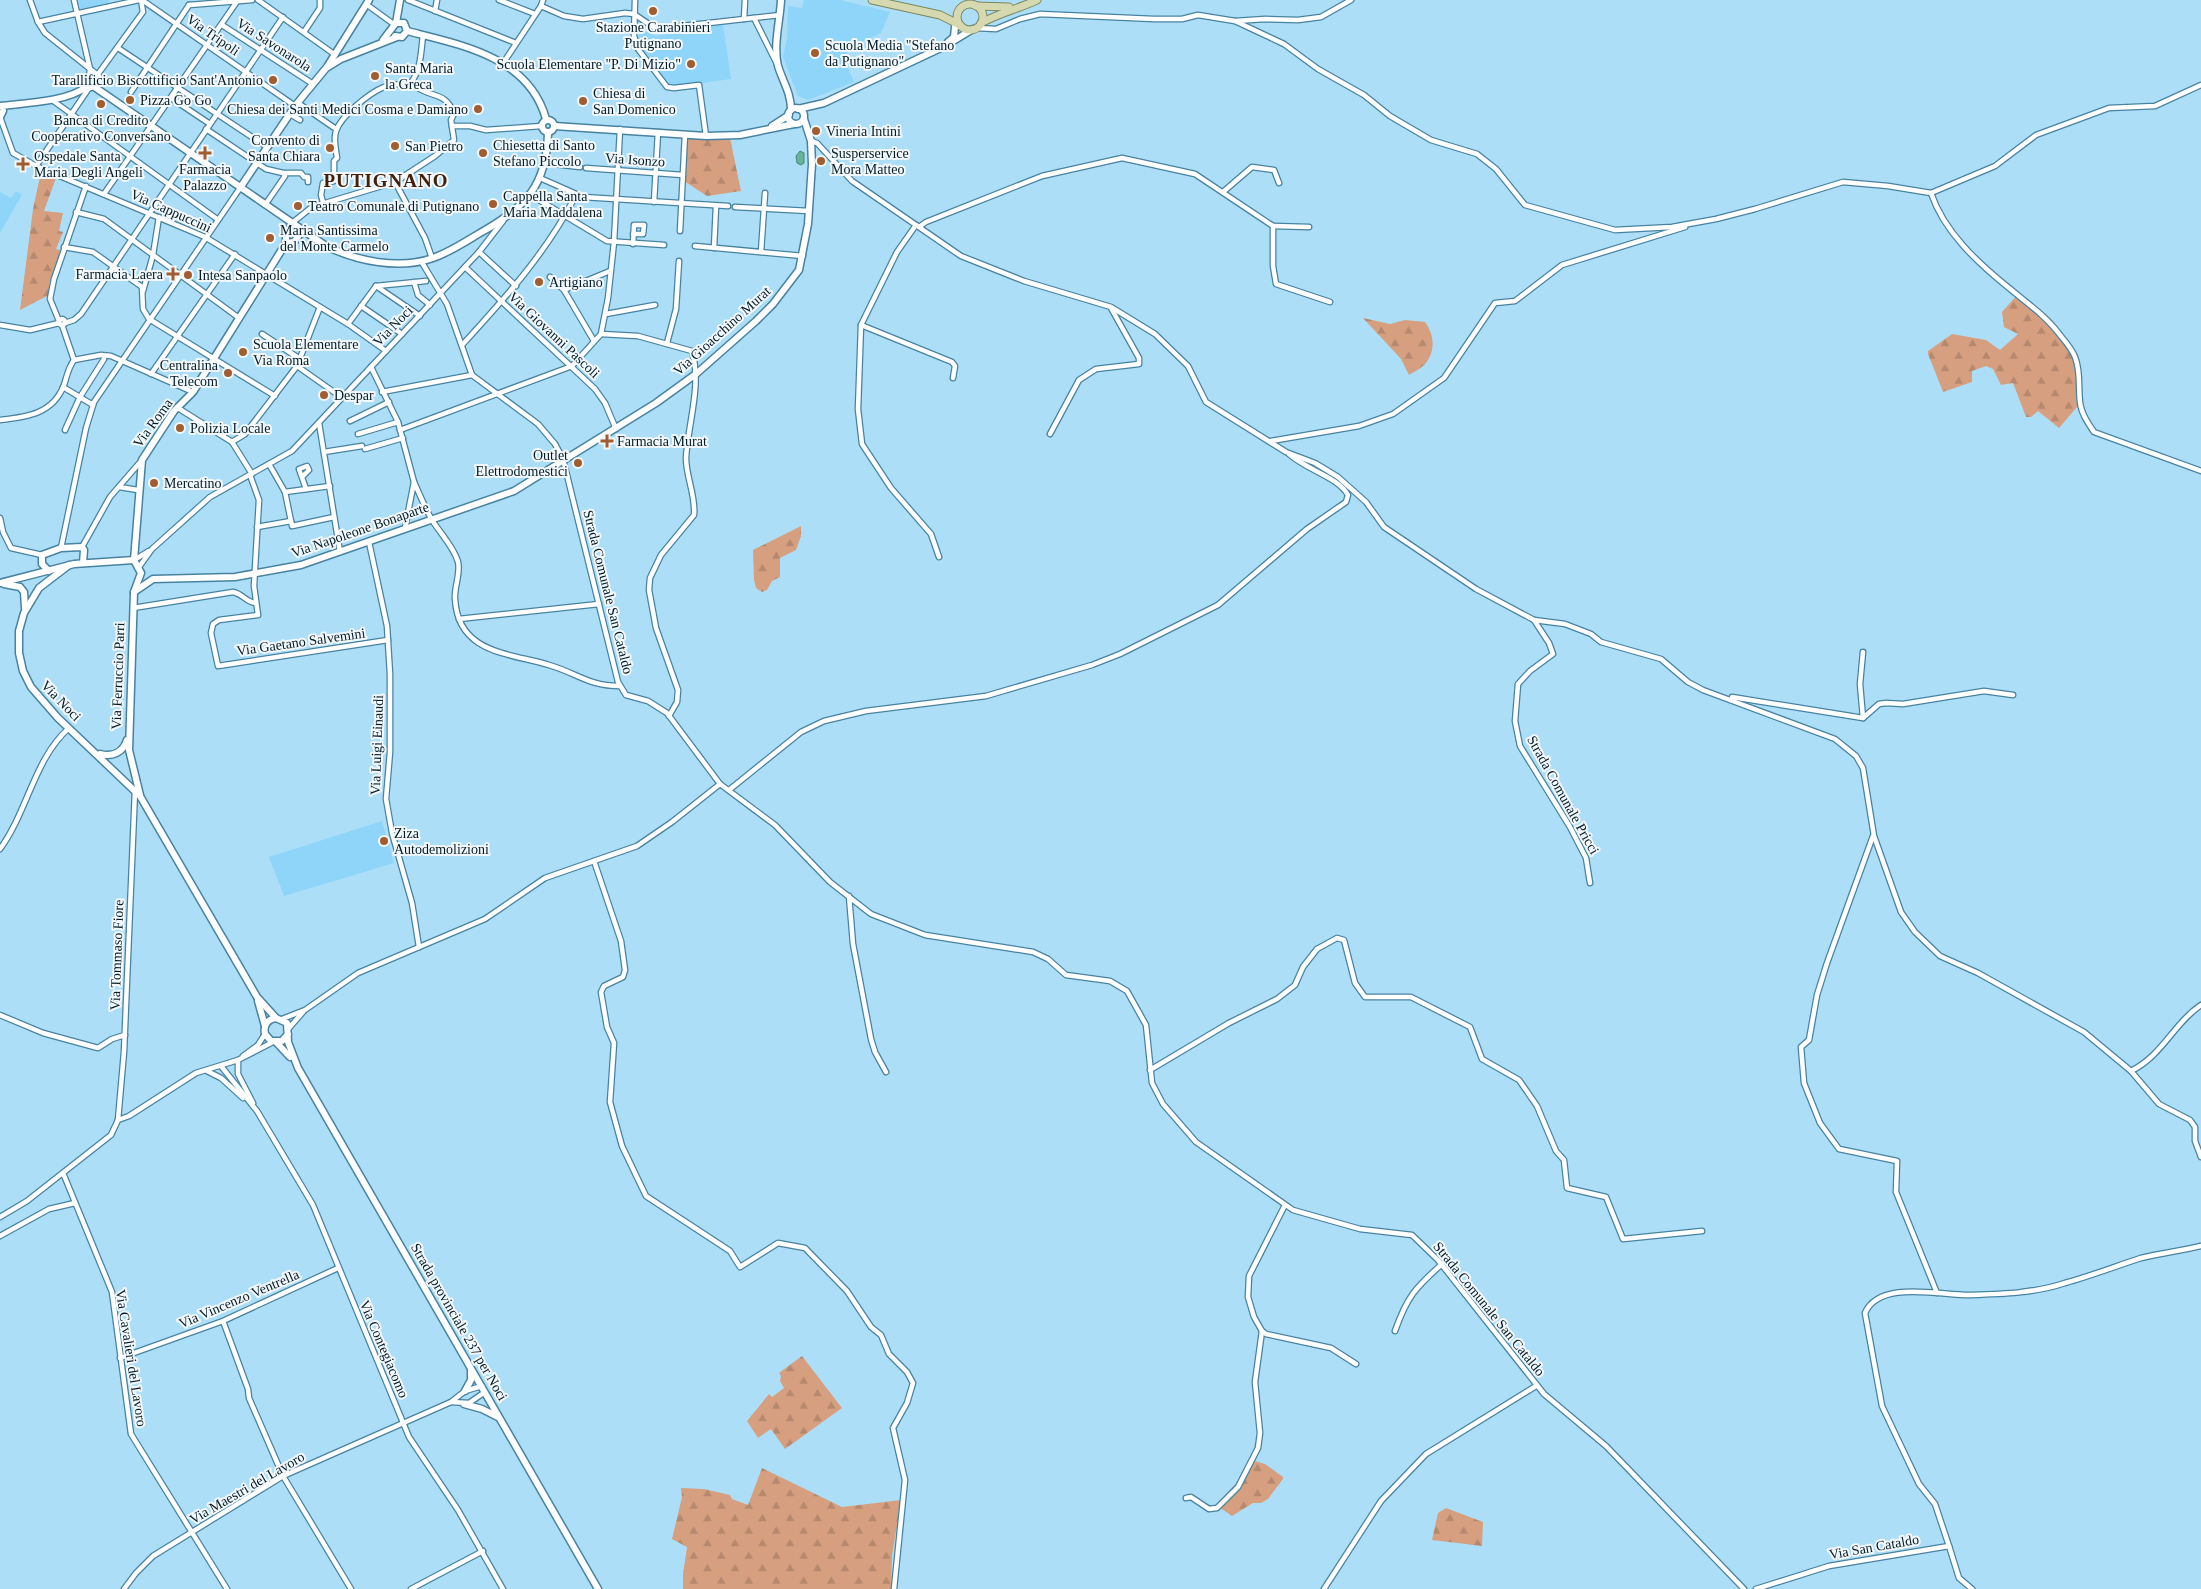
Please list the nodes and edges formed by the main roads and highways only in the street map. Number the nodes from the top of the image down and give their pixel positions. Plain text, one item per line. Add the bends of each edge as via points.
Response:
1 (400, 0) edge
2 (781, 0) edge
3 (872, 0) edge
4 (1037, 0) edge
5 (368, 2) edge
6 (976, 6) junction
7 (1024, 6) junction
8 (960, 8) junction
9 (400, 12) junction
10 (982, 13) junction
11 (940, 15) junction
12 (989, 19) junction
13 (404, 23) junction
14 (956, 24) junction
15 (394, 26) junction
16 (977, 27) junction
17 (407, 31) junction
18 (397, 37) junction
19 (381, 42) junction
20 (941, 47) junction
21 (326, 67) junction
22 (824, 103) junction
23 (1, 112) edge
24 (793, 112) junction
25 (804, 118) junction
26 (546, 119) junction
27 (796, 124) junction
28 (554, 126) junction
29 (766, 129) junction
30 (548, 132) junction
31 (810, 138) junction
32 (240, 188) junction
33 (292, 223) junction
34 (303, 230) junction
35 (286, 243) junction
36 (563, 459) joint
37 (134, 560) junction
38 (83, 563) junction
39 (69, 565) junction
40 (140, 569) junction
41 (49, 571) junction
42 (152, 579) junction
43 (0, 584) edge
44 (134, 592) junction
45 (24, 613) junction
46 (129, 736) junction
47 (99, 754) junction
48 (140, 796) junction
49 (257, 997) junction
50 (279, 1018) junction
51 (265, 1026) junction
52 (288, 1031) junction
53 (275, 1042) junction
54 (298, 1068) junction
55 (471, 1368) junction
56 (465, 1392) road end
57 (464, 1404) road end
58 (500, 1418) junction
59 (598, 1589) edge

1 - 9 main road
2 - 24 main road via 778,66 790,94
3 - 11 main road
4 - 7 main road
5 - 21 main road
6 - 7 main road
6 - 8 main road via 968,4
6 - 10 main road
7 - 12 main road via 1000,12
8 - 11 main road
8 - 14 main road
9 - 13 main road
9 - 15 main road
10 - 12 main road
10 - 16 main road
11 - 14 main road
12 - 16 main road
13 - 15 main road
13 - 17 main road
14 - 16 main road via 966,29
14 - 20 main road via 954,36
15 - 18 main road
15 - 19 main road
16 - 20 main road
17 - 18 main road via 404,36
17 - 26 main road via 504,62 535,94
18 - 19 main road
19 - 21 main road
20 - 22 main road
21 - 32 main road
22 - 24 main road
22 - 25 main road
23 - 32 main road via 12,105 50,99 90,84
24 - 25 main road
24 - 27 main road via 790,121
24 - 29 main road
25 - 27 main road
25 - 31 main road, Via Gioacchino Murat
26 - 28 main road
26 - 30 main road via 541,126
27 - 29 main road
27 - 31 main road
28 - 29 main road via 706,136 740,136
28 - 30 main road
30 - 34 main road via 545,163 529,194 503,221 432,258 386,263 338,252
31 - 36 main road, Via Gioacchino Murat via 809,211 804,256 799,270 773,304 696,374 616,429
32 - 33 main road
33 - 34 main road
33 - 35 main road, Via Roma
34 - 35 main road via 294,242
35 - 37 main road, Via Roma via 193,392 142,460
36 - 42 main road, Via Napoleone Bonaparte via 514,491 301,565 235,577
37 - 38 main road
37 - 40 main road
38 - 39 main road
38 - 41 main road via 82,547 61,548 42,555 42,564
39 - 41 main road
39 - 45 main road, Via Noci via 39,588
40 - 42 main road
40 - 44 main road, Via Ferruccio Parri
41 - 43 main road
42 - 44 main road
43 - 45 main road via 20,587 26,600
44 - 46 main road, Via Ferruccio Parri
45 - 47 main road, Via Noci via 18,653 30,687
46 - 47 main road via 126,744 112,756
46 - 48 main road, Via Ferruccio Parri via 131,766
47 - 48 main road, Via Noci
48 - 49 main road
49 - 50 main road
49 - 51 main road
50 - 51 main road via 271,1019
50 - 52 main road
51 - 53 main road via 265,1034
52 - 53 main road via 285,1039
52 - 54 main road, Strada provinciale 237 per Noci via 290,1050
53 - 54 main road, Strada provinciale 237 per Noci
54 - 55 main road, Strada provinciale 237 per Noci
55 - 56 main road via 471,1380
55 - 58 main road, Strada provinciale 237 per Noci
57 - 58 main road
58 - 59 main road, Strada provinciale 237 per Noci

